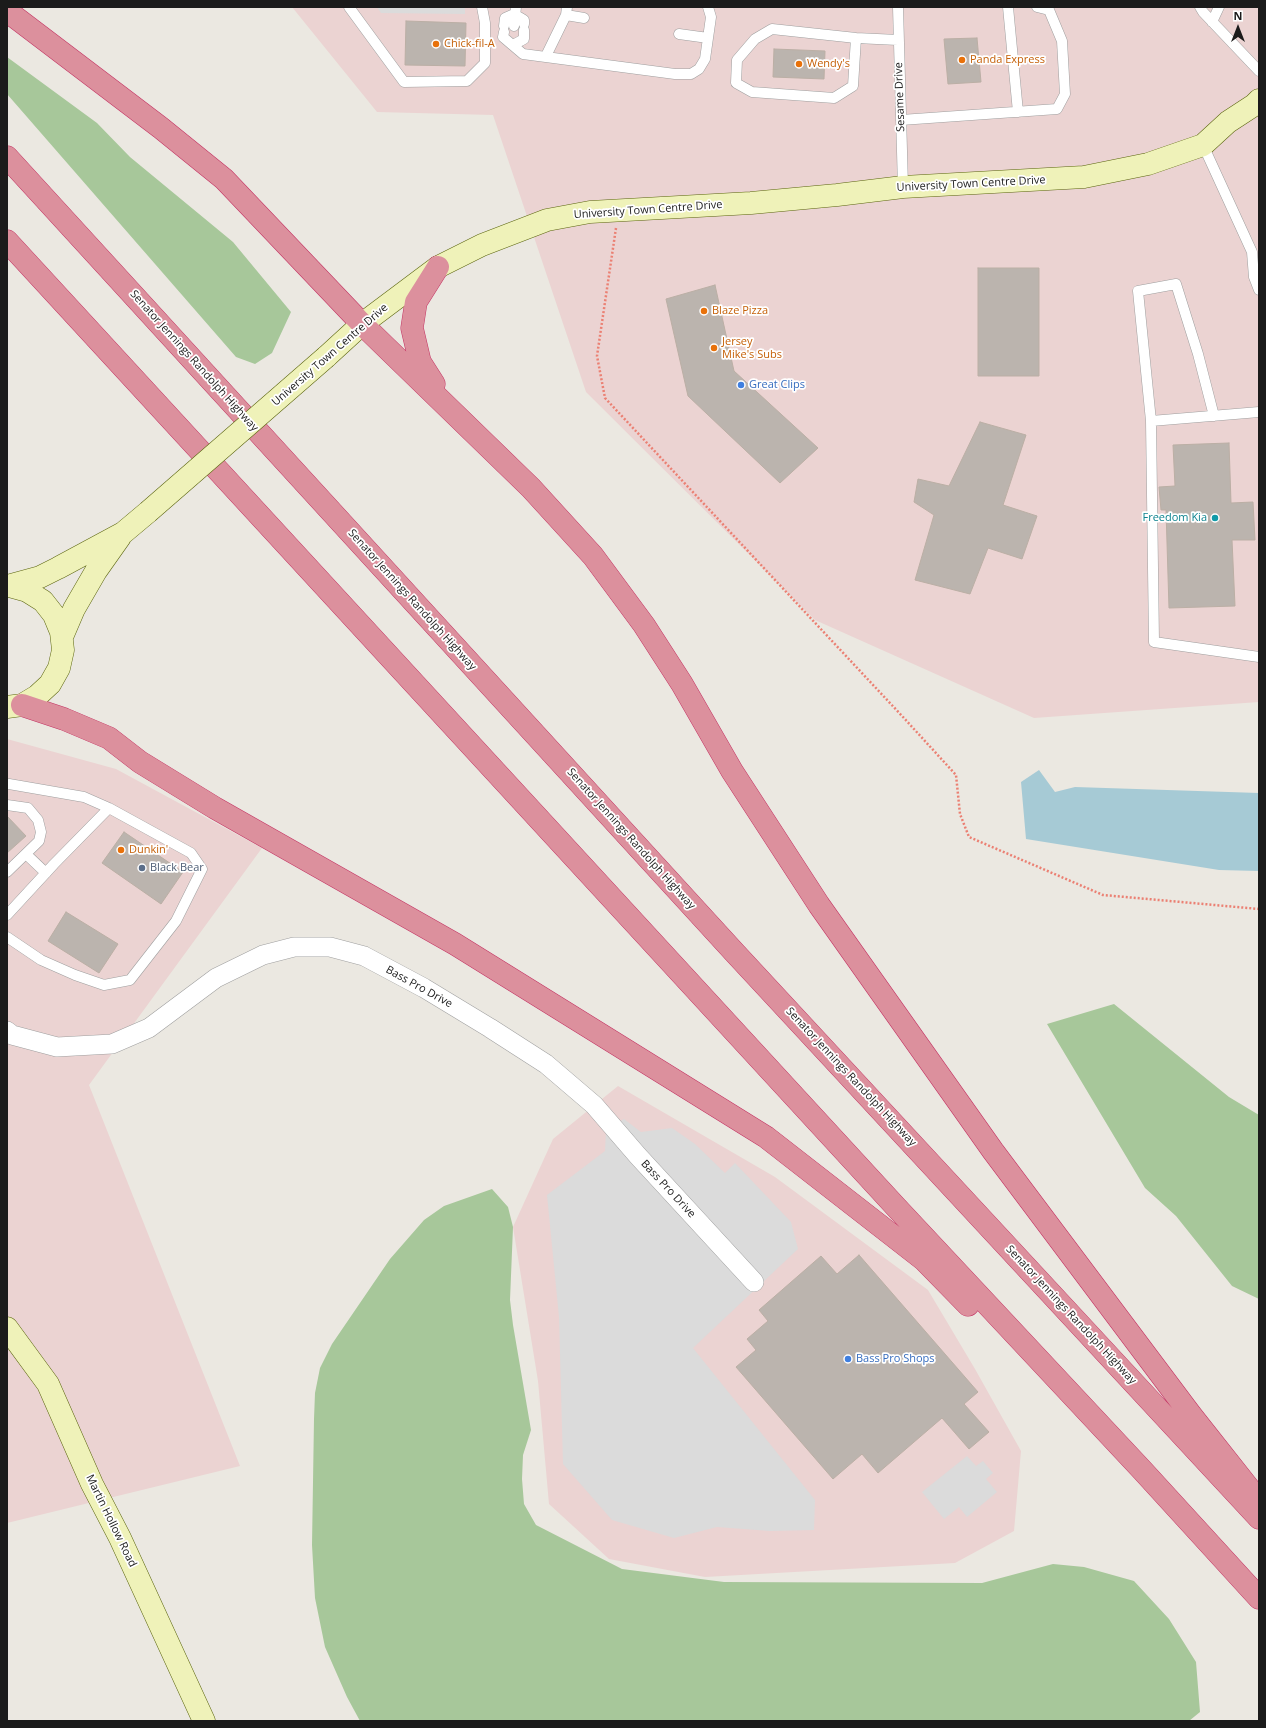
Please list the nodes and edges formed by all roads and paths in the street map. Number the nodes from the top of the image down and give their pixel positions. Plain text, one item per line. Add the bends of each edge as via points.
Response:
1 (349, 7) edge
2 (482, 7) edge
3 (708, 7) edge
4 (898, 7) edge
5 (1008, 7) edge
6 (1037, 7) edge
7 (1200, 7) edge
8 (1219, 7) edge
9 (515, 10) edge
10 (7, 11) edge
11 (567, 11) edge
12 (584, 18) dead end
13 (1212, 22) junction
14 (680, 34) dead end
15 (708, 38) junction
16 (856, 38) junction
17 (898, 40) junction
18 (513, 45) junction
19 (546, 56) junction
20 (1259, 71) edge
21 (1259, 100) edge
22 (1018, 112) junction
23 (901, 120) junction
24 (1203, 145) junction
25 (7, 157) edge
26 (903, 187) junction
27 (619, 210) junction
28 (7, 241) edge
29 (1256, 253) edge
30 (438, 266) junction
31 (1259, 290) edge
32 (362, 324) junction
33 (451, 410) junction
34 (1259, 412) edge
35 (1214, 416) junction
36 (1151, 421) junction
37 (122, 533) junction
38 (8, 586) edge
39 (62, 637) junction
40 (1259, 657) edge
41 (14, 706) edge
42 (8, 784) dead end
43 (7, 805) edge
44 (109, 808) junction
45 (26, 854) junction
46 (7, 872) edge
47 (46, 873) junction
48 (1259, 909) edge
49 (7, 915) edge
50 (7, 937) edge
51 (9, 1036) edge
52 (754, 1282) dead end
53 (7, 1328) edge
54 (1143, 1471) junction
55 (1259, 1501) edge
56 (1259, 1518) edge
57 (1259, 1598) edge
58 (204, 1721) edge

1 - 2 lane via 404,82 467,81 485,63 485,23
3 - 15 lane via 711,17
4 - 17 lane, Sesame Drive
5 - 22 lane
6 - 22 lane via 1049,10 1062,41 1065,94 1057,109
7 - 13 lane
8 - 13 lane
9 - 18 lane via 509,29 503,37
9 - 18 lane via 524,20 524,39
10 - 32 highway via 224,179
11 - 12 lane
11 - 19 lane
13 - 20 lane
14 - 15 lane
15 - 19 lane via 705,58 699,69 691,74
16 - 16 lane via 772,30 755,39 737,60 736,83 752,92 834,98 853,86
16 - 17 lane
17 - 23 lane, Sesame Drive
18 - 19 lane via 523,54
21 - 24 street, University Town Centre Drive via 1228,122
22 - 23 lane
23 - 26 lane, Sesame Drive
24 - 26 street, University Town Centre Drive via 1148,164 1084,178
24 - 29 lane
25 - 56 highway, Senator Jennings Randolph Highway via 741,958
26 - 27 street, University Town Centre Drive via 751,203
27 - 30 street, University Town Centre Drive via 590,212 547,220 482,245
27 - 48 path via 597,356 605,398 956,775 960,814 969,837 1103,895
28 - 54 highway via 896,1207
29 - 31 lane via 1254,277
30 - 32 street, University Town Centre Drive
30 - 33 highway via 416,302 412,328 420,362
32 - 33 highway
32 - 37 street, University Town Centre Drive, bridge
33 - 55 highway via 531,488 593,556 644,625 682,684 732,771 819,905 993,1151 1191,1415
34 - 35 lane
35 - 36 lane
35 - 36 lane via 1176,284 1138,291
36 - 40 lane via 1154,642
37 - 38 street, University Town Centre Drive via 40,577
37 - 39 street, University Town Centre Drive via 96,570
38 - 39 street, University Town Centre Drive via 27,591 43,601 54,615
39 - 41 street, University Town Centre Drive via 63,650 59,668 50,684 37,696
41 - 54 highway via 64,718 109,738 140,762 215,808 455,944 766,1137 924,1260 1023,1360
42 - 44 lane via 84,797
43 - 45 lane via 28,808 38,820 41,832 39,841
44 - 47 lane
44 - 50 lane via 191,853 202,869 176,920 130,980 104,986 41,960
45 - 46 lane
45 - 47 lane
47 - 49 lane
51 - 52 street, Bass Pro Drive via 57,1047 112,1044 149,1028 216,978 264,955 294,947 330,947 364,956 424,988 546,1064 588,1100
53 - 58 street, Martin Hollow Road via 48,1384 92,1484 120,1538
54 - 57 highway

